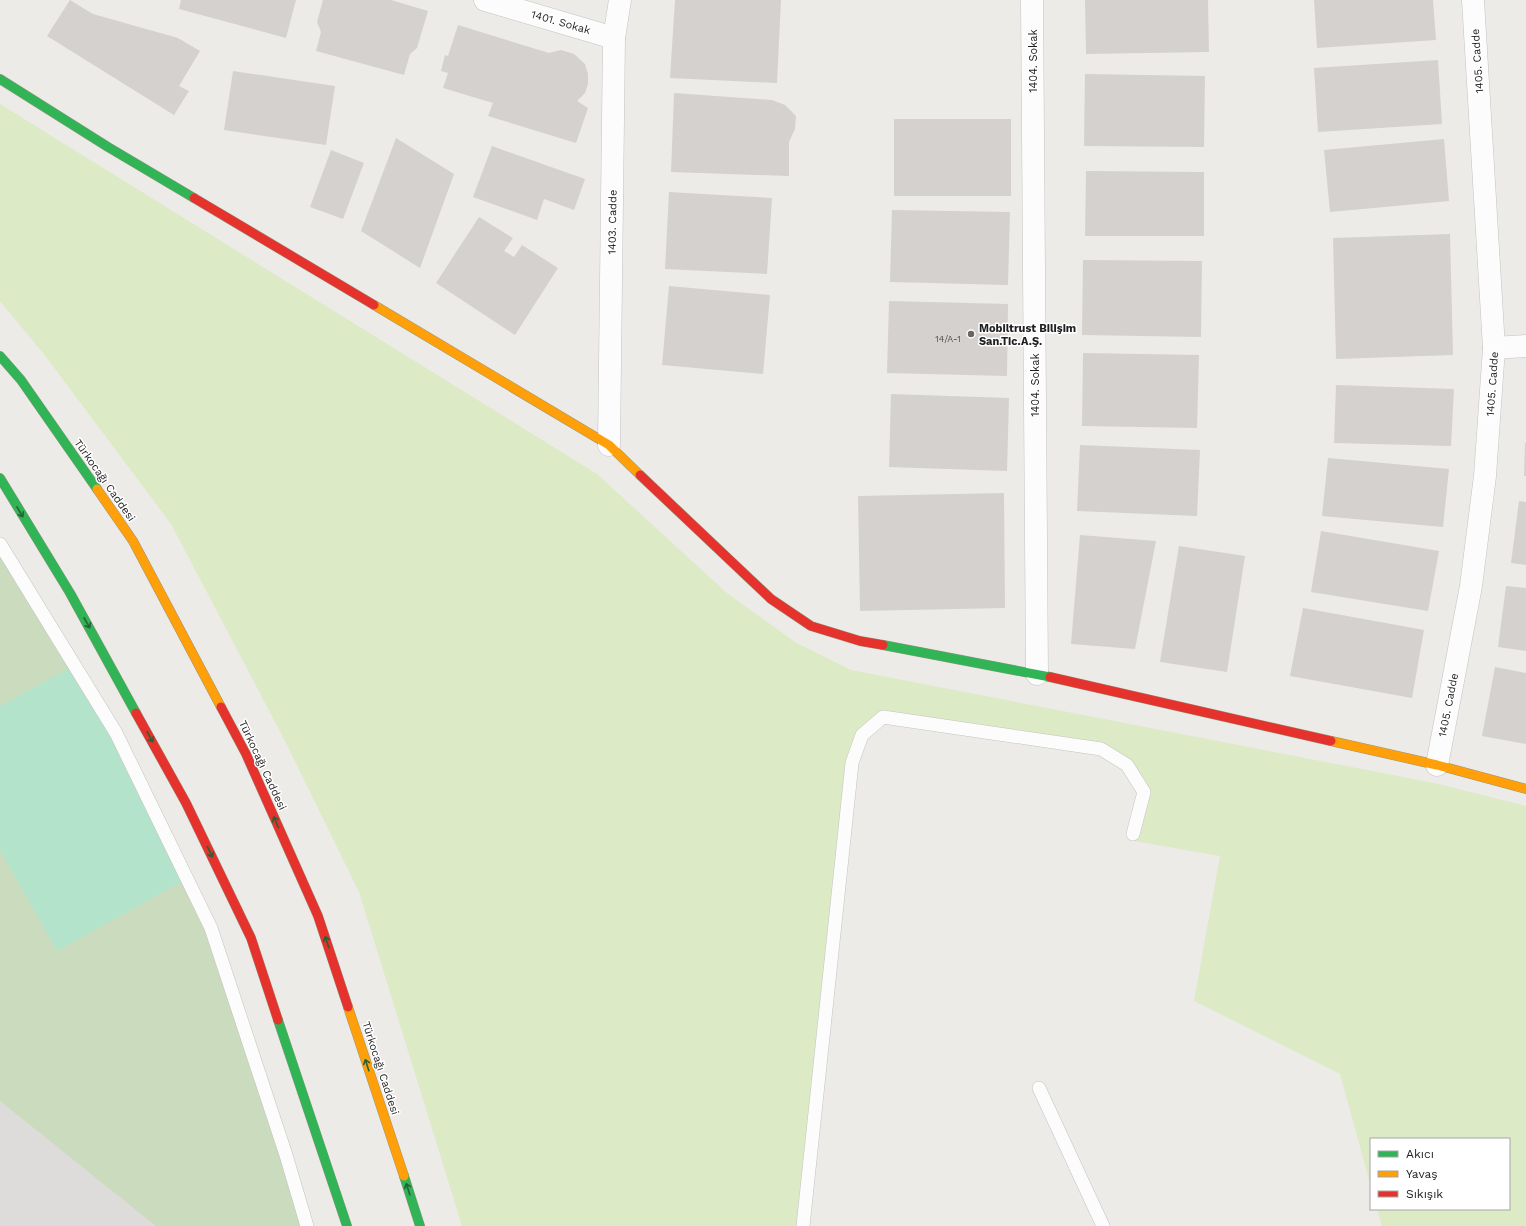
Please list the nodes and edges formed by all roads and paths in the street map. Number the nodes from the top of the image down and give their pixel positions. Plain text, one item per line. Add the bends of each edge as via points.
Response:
1 (485, 0) edge
2 (620, 0) edge
3 (1032, 0) edge
4 (1473, 0) edge
5 (614, 38) junction
6 (0, 79) edge
7 (1526, 346) edge
8 (1494, 348) junction
9 (0, 356) edge
10 (609, 445) junction
11 (0, 478) edge
12 (0, 544) edge
13 (1037, 674) junction
14 (1437, 765) junction
15 (1526, 789) edge
16 (1133, 834) dead end
17 (1039, 1088) dead end
18 (307, 1226) edge
19 (347, 1226) edge
20 (420, 1226) edge
21 (803, 1226) edge
22 (1103, 1226) edge

1 - 5 street, 1401. Sokak
2 - 5 street, 1403. Cadde
3 - 13 street, 1404. Sokak
4 - 8 street, 1405. Cadde
5 - 10 street, 1403. Cadde
6 - 10 main road via 108,147
7 - 8 street
8 - 14 street, 1405. Cadde via 1485,476 1471,586
20 -> 9 main road, Türkocağı Caddesi via 318,916 246,754 133,541 21,380
10 - 13 main road via 770,599 811,626 860,641
11 -> 19 main road via 70,593 186,803 250,938
12 - 18 lane via 116,733 212,928
13 - 14 main road
14 - 15 main road
16 - 21 lane via 1144,792 1127,765 1101,749 883,718 862,734 852,763
17 - 22 lane

